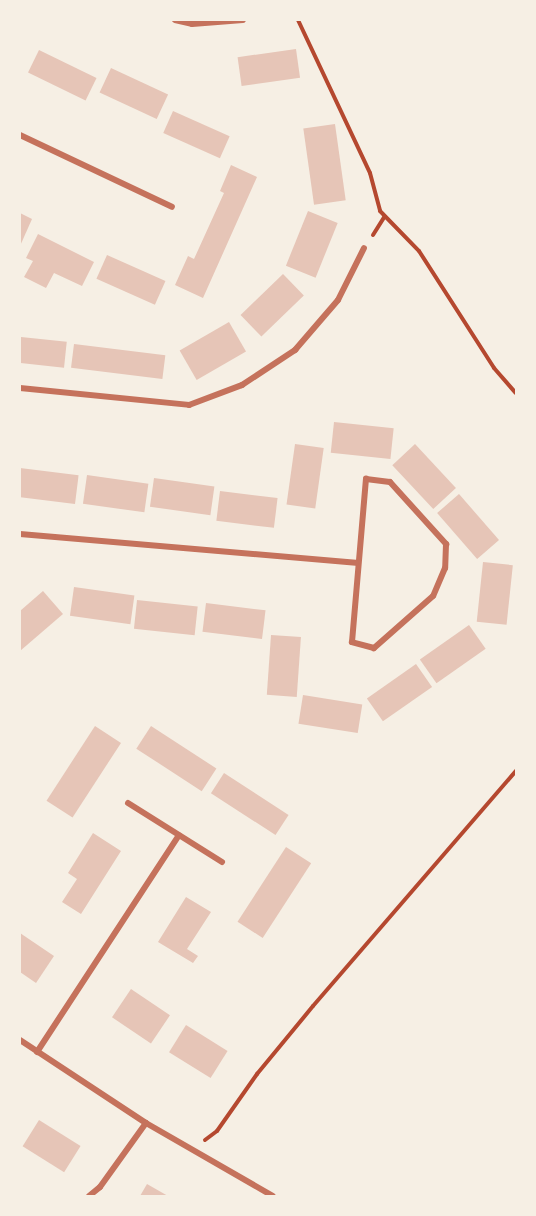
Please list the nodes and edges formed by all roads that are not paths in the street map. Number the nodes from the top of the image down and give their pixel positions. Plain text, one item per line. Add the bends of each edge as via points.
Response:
1 (175, 20) edge
2 (243, 20) edge
3 (20, 135) edge
4 (172, 207) dead end
5 (364, 248) road end
6 (20, 388) edge
7 (20, 534) edge
8 (356, 563) junction
9 (128, 803) dead end
10 (179, 834) junction
11 (222, 862) dead end
12 (20, 1040) edge
13 (37, 1052) junction
14 (146, 1123) junction
15 (89, 1197) edge
16 (273, 1197) edge

1 - 2 street via 192,24
3 - 4 street
5 - 6 street via 338,300 295,350 242,385 189,405
7 - 8 street
8 - 8 street via 366,479 390,482 446,544 445,568 433,596 374,648 352,642
9 - 10 street
10 - 11 street
10 - 13 street
12 - 13 street
13 - 14 street
14 - 15 street
14 - 16 street

